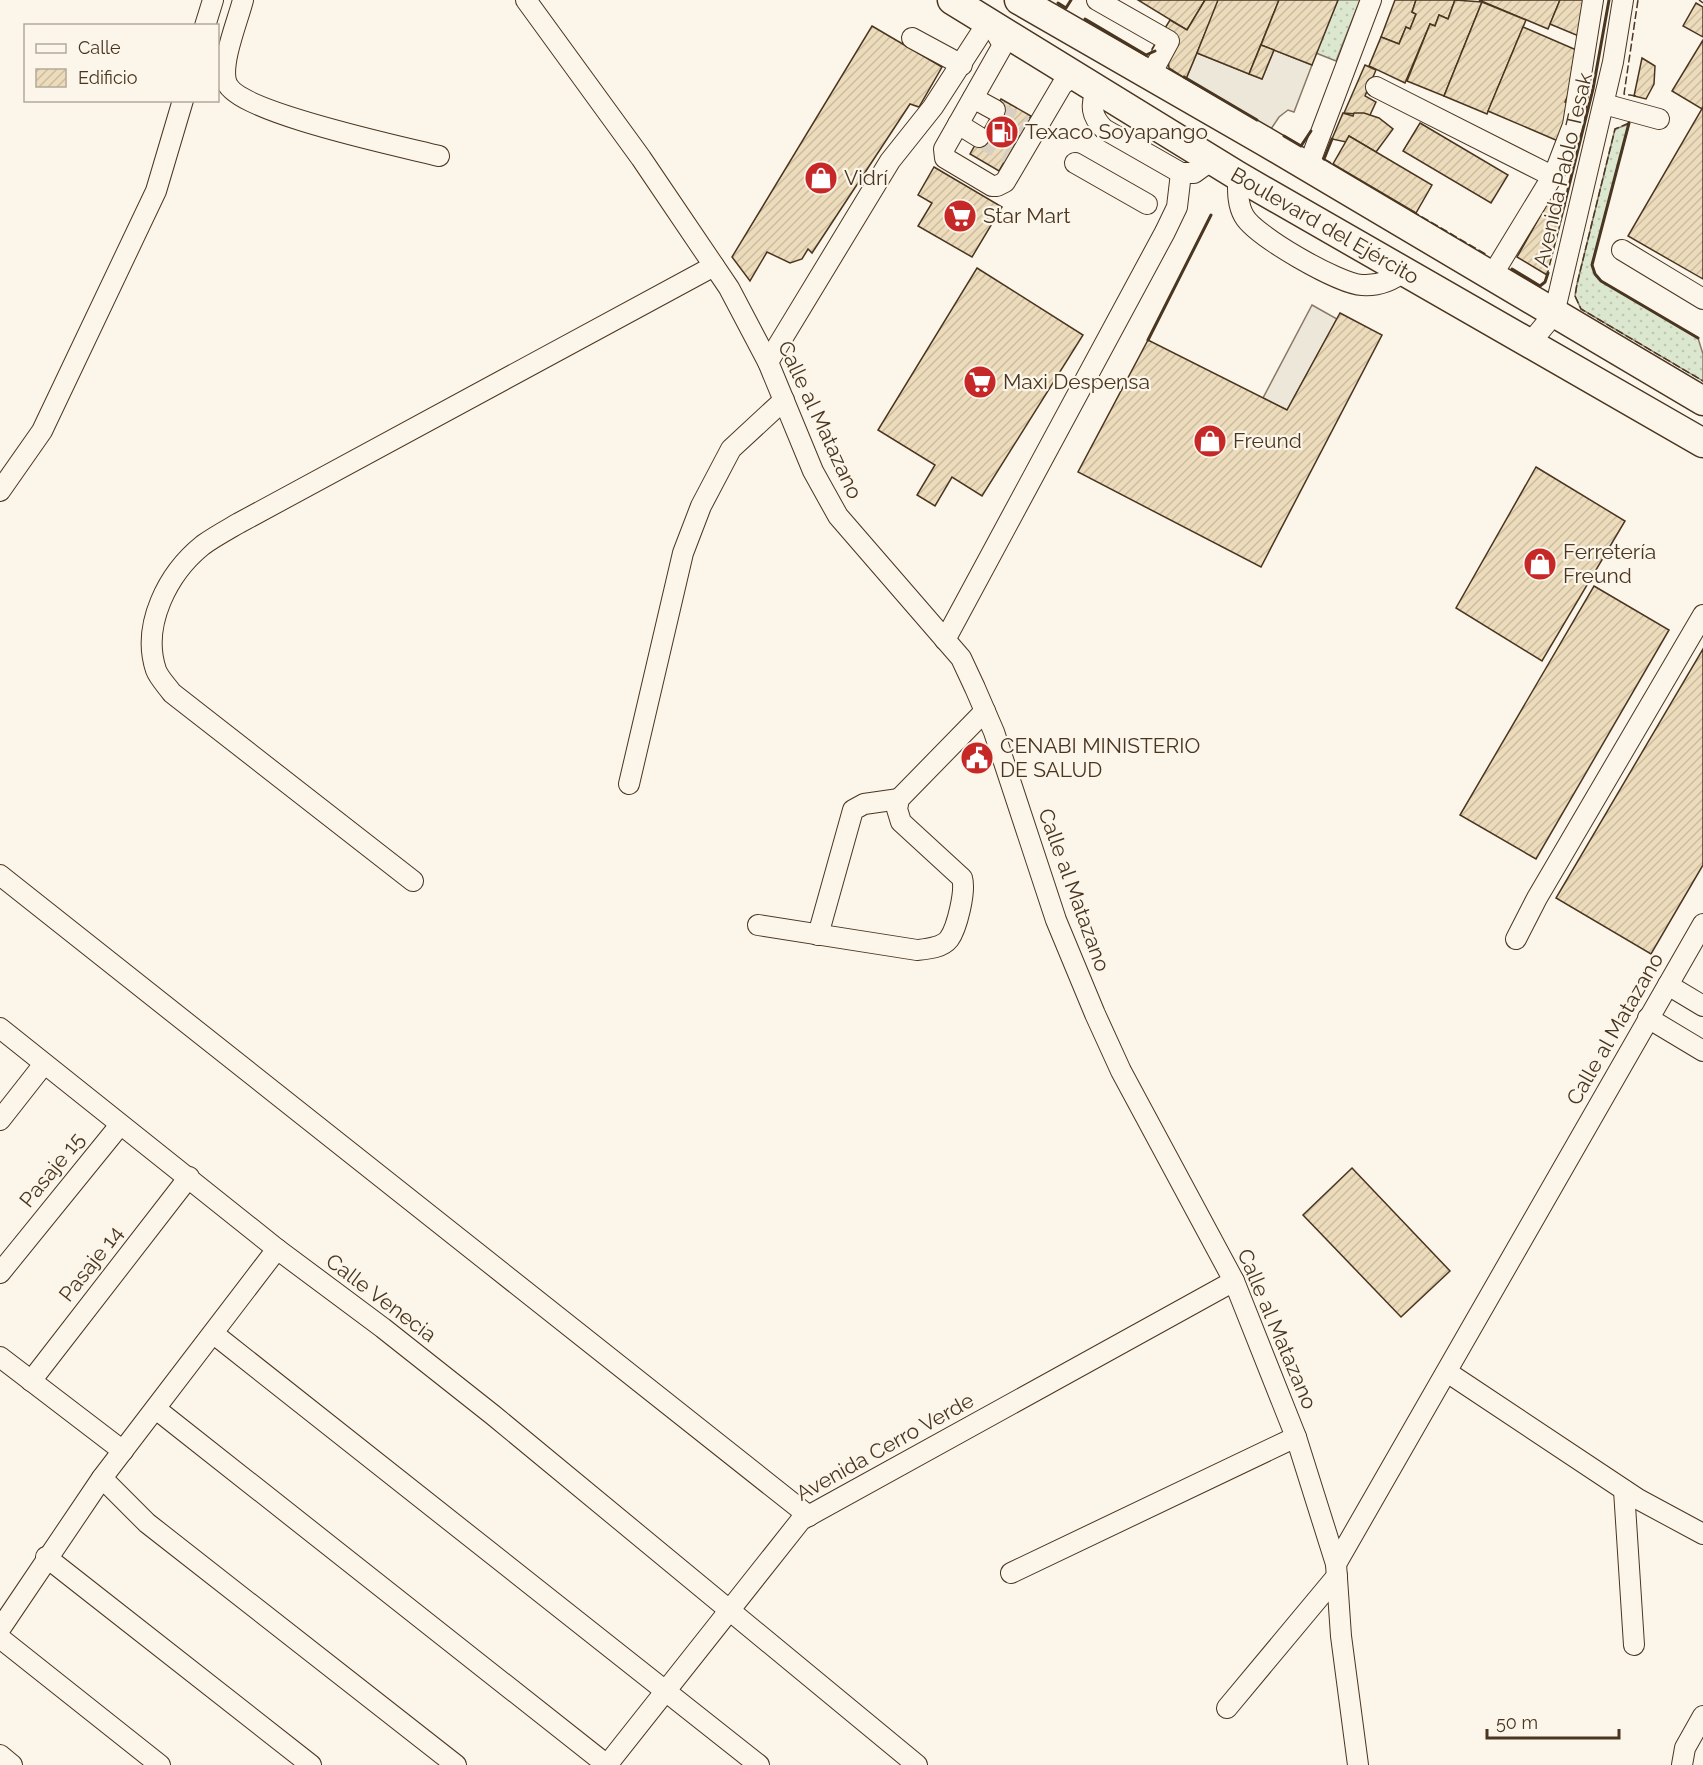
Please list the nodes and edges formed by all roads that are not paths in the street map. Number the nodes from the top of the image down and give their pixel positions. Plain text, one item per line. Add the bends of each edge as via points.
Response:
1 (213, 0) edge
2 (243, 0) edge
3 (526, 0) edge
4 (952, 0) edge
5 (1019, 0) edge
6 (1097, 0) edge
7 (1371, 0) edge
8 (1593, 0) edge
9 (1623, 0) edge
10 (989, 22) junction
11 (207, 24) edge
12 (912, 38) dead end
13 (962, 65) junction
14 (1150, 76) junction
15 (1088, 83) junction
16 (1376, 87) dead end
17 (973, 98) junction
18 (182, 102) edge
19 (1604, 104) junction
20 (995, 110) tunnel mouth
21 (1659, 119) dead end
22 (958, 124) junction
23 (979, 137) tunnel mouth
24 (1264, 141) junction
25 (439, 156) dead end
26 (1212, 160) junction
27 (1075, 163) dead end
28 (1308, 167) junction
29 (1181, 173) junction
30 (1238, 176) junction
31 (1552, 176) junction
32 (1147, 204) dead end
33 (1287, 204) junction
34 (1622, 250) dead end
35 (714, 266) junction
36 (1404, 271) junction
37 (1491, 277) junction
38 (1703, 299) edge
39 (1554, 314) junction
40 (1530, 343) junction
41 (768, 362) junction
42 (784, 400) junction
43 (1703, 401) edge
44 (1703, 443) edge
45 (0, 491) edge
46 (1703, 615) edge
47 (945, 640) junction
48 (985, 711) junction
49 (629, 784) dead end
50 (899, 799) junction
51 (0, 874) edge
52 (413, 881) dead end
53 (1703, 924) edge
54 (758, 926) dead end
55 (819, 935) junction
56 (1516, 939) dead end
57 (1668, 985) junction
58 (1703, 1006) edge
59 (1648, 1018) junction
60 (0, 1028) edge
61 (1703, 1051) edge
62 (44, 1064) junction
63 (0, 1120) edge
64 (120, 1125) junction
65 (189, 1178) junction
66 (277, 1249) junction
67 (0, 1273) edge
68 (1234, 1281) junction
69 (214, 1334) junction
70 (0, 1357) edge
71 (1447, 1372) junction
72 (31, 1381) junction
73 (156, 1409) junction
74 (1296, 1437) junction
75 (123, 1451) junction
76 (102, 1478) junction
77 (1624, 1490) junction
78 (809, 1516) junction
79 (1703, 1534) edge
80 (46, 1557) junction
81 (1336, 1570) junction
82 (1011, 1573) dead end
83 (730, 1610) junction
84 (0, 1629) edge
85 (0, 1638) edge
86 (1634, 1645) dead end
87 (666, 1689) junction
88 (1227, 1708) dead end
89 (1703, 1716) edge
90 (0, 1755) edge
91 (611, 1764) edge
92 (12, 1765) edge
93 (160, 1765) edge
94 (310, 1765) edge
95 (456, 1765) edge
96 (759, 1765) edge
97 (917, 1765) edge
98 (1358, 1765) edge
99 (1682, 1765) edge

1 - 11 street
2 - 25 street via 225,66 226,82 236,94 270,112
3 - 35 street, Calle al Matazano
4 - 10 highway, Boulevard del Ejército
5 - 14 highway, Boulevard del Ejército
6 - 14 street via 1169,41
7 - 28 street
8 - 31 street via 1573,125
9 - 19 street, Avenida Pablo Tesak
10 - 13 street
10 - 15 highway, Boulevard del Ejército
10 - 17 street via 1003,45
12 - 13 street
13 - 41 street via 890,161
14 - 24 highway, Boulevard del Ejército
15 - 22 street via 1062,85 1029,130 1005,182 997,186 945,158 944,149
15 - 26 highway, Boulevard del Ejército
15 - 29 street via 1092,111 1104,129
16 - 31 street
17 - 20 street
17 - 22 street
18 - 45 street via 156,191 42,431
19 - 21 street
19 - 39 street, Avenida Pablo Tesak
22 - 23 street
24 - 28 highway, Boulevard del Ejército
24 - 30 highway via 1272,153 1270,170 1262,176
26 - 29 street via 1194,173
26 - 30 highway, Boulevard del Ejército
27 - 32 street
28 - 33 highway via 1290,166 1281,173 1278,186
28 - 37 highway, Boulevard del Ejército
29 - 47 street via 1177,207 1165,232
30 - 33 highway, Boulevard del Ejército
30 - 36 street via 1240,207 1251,227 1335,277 1352,284 1376,285
31 - 37 street
33 - 36 highway, Boulevard del Ejército
34 - 38 street
35 - 41 street, Calle al Matazano
35 - 52 street via 239,523 203,546 178,570 162,597 152,646 157,672 172,693
36 - 40 highway, Boulevard del Ejército
37 - 39 highway, Boulevard del Ejército
39 - 40 street, Avenida Pablo Tesak
39 - 43 highway, Boulevard del Ejército
40 - 44 highway, Boulevard del Ejército
41 - 42 street, Calle al Matazano
42 - 47 street, Calle al Matazano via 813,471 838,516
42 - 49 street via 731,449 701,506 683,553
46 - 56 street
47 - 48 street, Calle al Matazano via 961,658
48 - 50 street
48 - 68 street, Calle al Matazano via 1056,920 1095,1014 1121,1071
50 - 55 street via 864,804 853,810
50 - 55 street via 901,822 962,878 963,897 949,939 937,947 917,950
51 - 78 street
53 - 57 street, Calle al Matazano
54 - 55 street
57 - 58 street
57 - 59 street, Calle al Matazano
59 - 61 street
59 - 71 street, Calle al Matazano
60 - 62 street, Calle Venecia
62 - 63 street
62 - 64 street, Calle Venecia
64 - 65 street, Calle Venecia
64 - 67 street, Pasaje 15
65 - 66 street, Calle Venecia
65 - 72 street, Pasaje 14
66 - 69 street
66 - 83 street, Calle Venecia via 493,1415
68 - 74 street, Calle al Matazano
68 - 78 street, Avenida Cerro Verde
69 - 73 street
69 - 87 street
70 - 72 street
71 - 77 street
71 - 81 street, Calle al Matazano
72 - 75 street
73 - 75 street
73 - 91 street
74 - 81 street, Calle al Matazano
74 - 82 street
75 - 76 street
76 - 80 street
76 - 95 street via 147,1522
77 - 79 street
77 - 86 street
78 - 83 street, Avenida Cerro Verde via 801,1520
80 - 84 street
80 - 94 street
81 - 88 street
81 - 98 street, Calle al Matazano
83 - 87 street, Avenida Cerro Verde
83 - 97 street, Calle Venecia
85 - 93 street
87 - 91 street, Avenida Cerro Verde
87 - 96 street
89 - 99 street via 1685,1748
90 - 92 street

